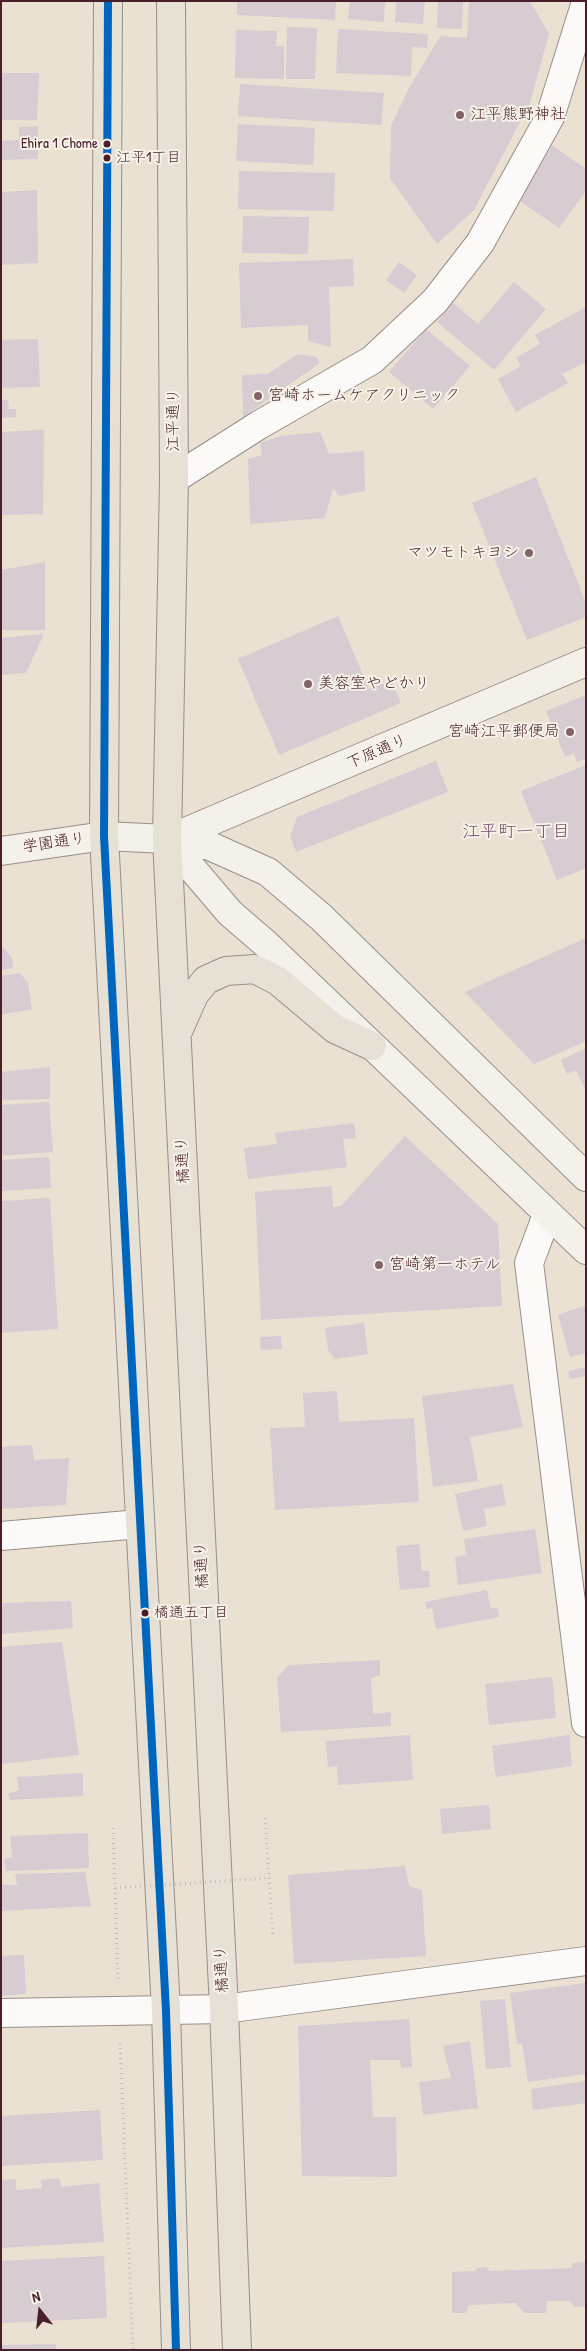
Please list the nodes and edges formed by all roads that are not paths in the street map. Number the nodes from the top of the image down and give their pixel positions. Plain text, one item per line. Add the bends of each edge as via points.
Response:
1 (108, 1) edge
2 (171, 1) edge
3 (586, 2) edge
4 (174, 479) junction
5 (586, 662) edge
6 (104, 836) junction
7 (167, 839) junction
8 (1, 851) edge
9 (177, 1033) junction
10 (372, 1046) junction
11 (586, 1177) edge
12 (547, 1215) junction
13 (586, 1250) edge
14 (140, 1524) junction
15 (1, 1536) edge
16 (586, 1723) edge
17 (586, 1960) edge
18 (224, 2009) junction
19 (166, 2011) junction
20 (1, 2014) edge
21 (176, 2350) edge
22 (237, 2350) edge

1 - 6 highway
2 - 4 highway, 江平通り
3 - 4 street via 550,117 480,244 435,301 372,360 259,424
4 - 7 highway, 江平通り
5 - 7 street, 下原通り
6 - 7 street, 学園通り
6 - 8 street, 学園通り
6 - 14 highway
7 - 9 highway, 橘通り
7 - 10 street via 230,913
7 - 11 street, 学園通り via 210,846 268,872 321,917
9 - 10 highway via 194,995 206,980 226,971 255,969 278,980 335,1029
9 - 18 highway, 橘通り
10 - 12 street
12 - 13 street
12 - 16 street via 529,1263
14 - 15 street
14 - 19 highway
17 - 18 street
18 - 19 street
18 - 22 highway, 橘通り
19 - 20 street
19 - 21 highway

